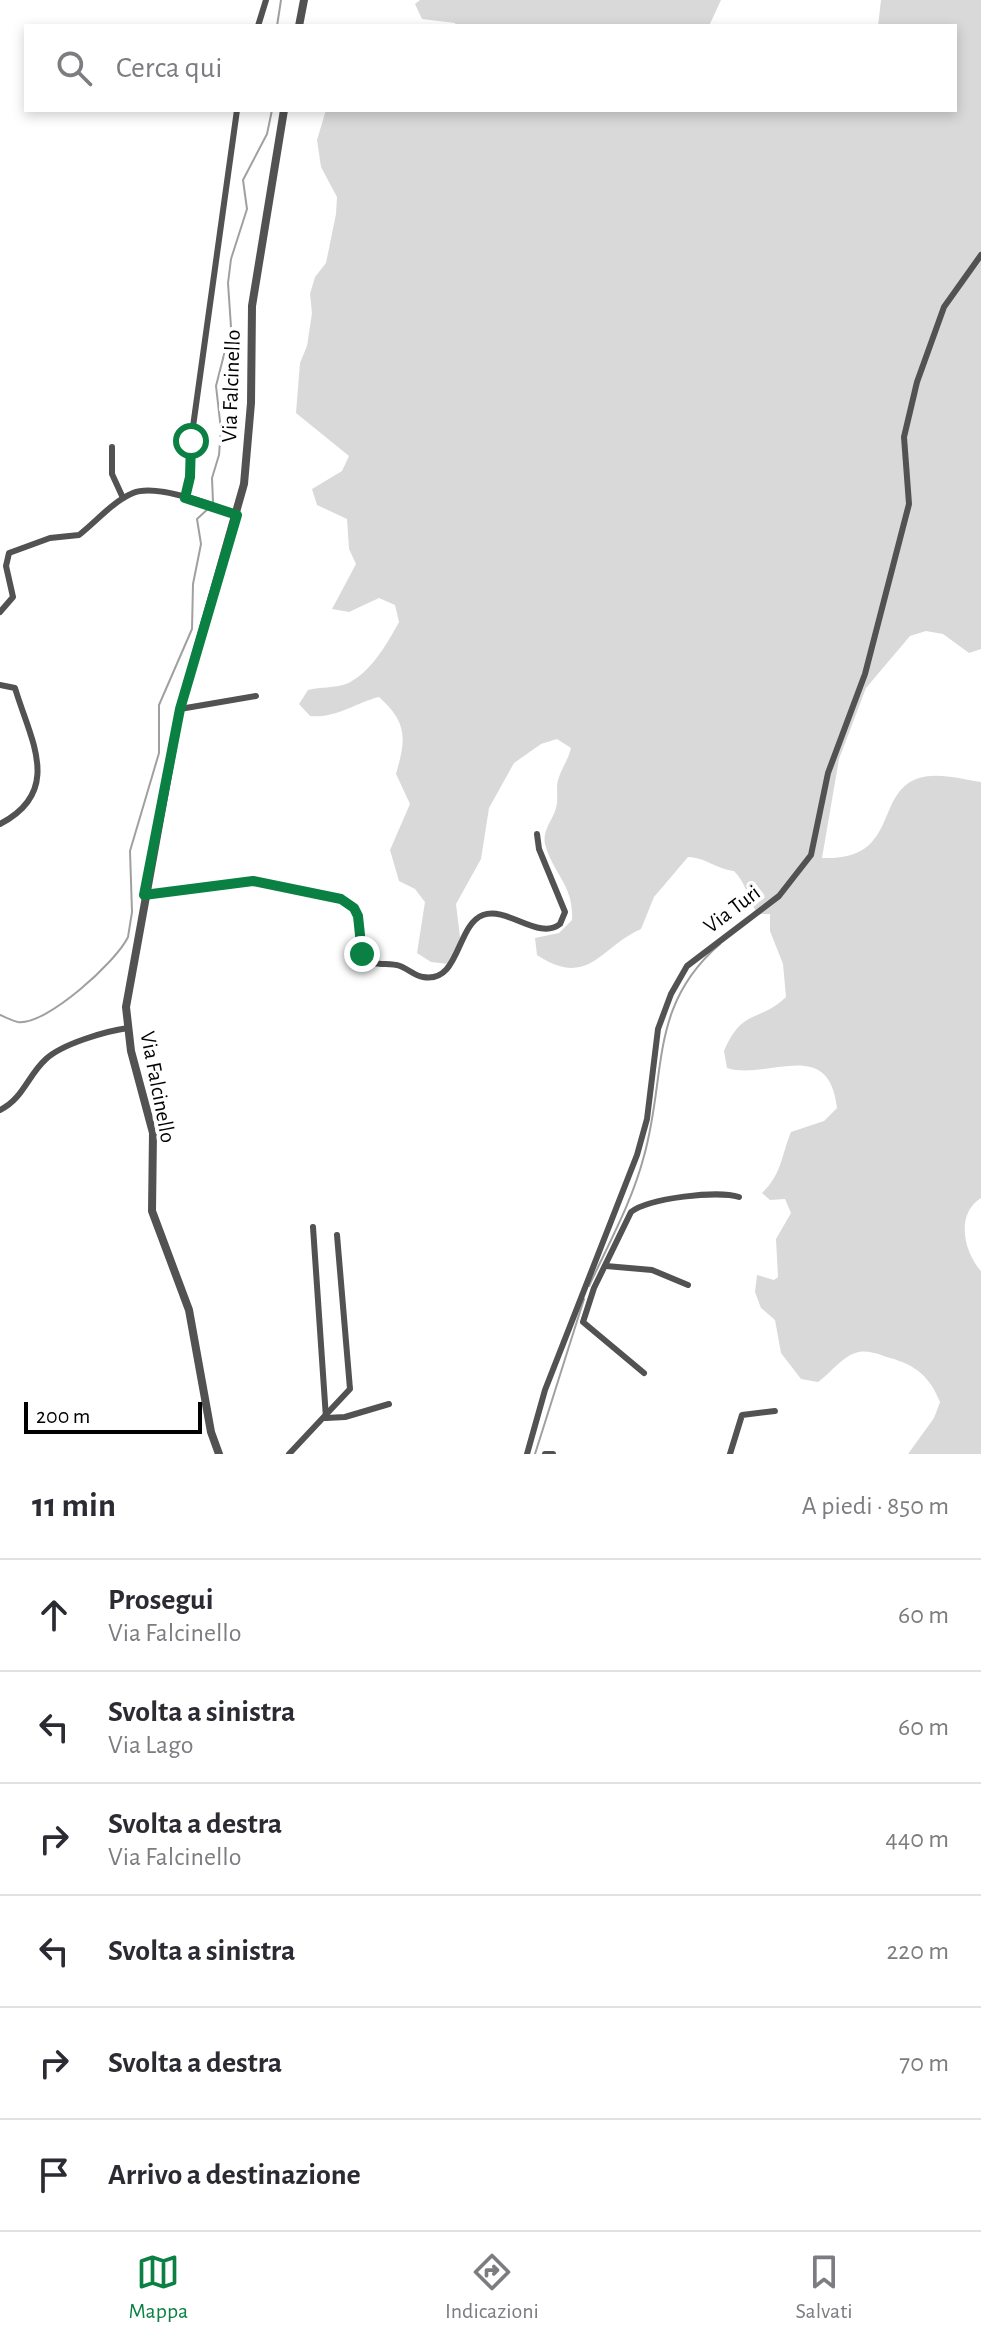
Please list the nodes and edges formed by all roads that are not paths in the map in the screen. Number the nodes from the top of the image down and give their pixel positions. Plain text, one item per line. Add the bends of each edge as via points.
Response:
1 (266, 0) edge
2 (304, 0) edge
3 (259, 24) edge
4 (299, 24) edge
5 (237, 112) edge
6 (284, 112) edge
7 (981, 255) edge
8 (112, 447) dead end
9 (123, 498) junction
10 (187, 499) junction
11 (235, 514) junction
12 (0, 612) edge
13 (0, 685) edge
14 (256, 696) dead end
15 (180, 709) junction
16 (0, 824) edge
17 (537, 834) dead end
18 (144, 895) junction
19 (128, 1028) junction
20 (0, 1110) edge
21 (739, 1197) dead end
22 (313, 1227) dead end
23 (337, 1235) dead end
24 (606, 1266) junction
25 (688, 1285) dead end
26 (580, 1311) junction
27 (644, 1373) dead end
28 (389, 1404) dead end
29 (775, 1411) dead end
30 (326, 1418) junction
31 (219, 1454) edge
32 (289, 1454) edge
33 (527, 1454) edge
34 (545, 1454) edge
35 (553, 1454) edge
36 (730, 1454) edge

1 - 3 street
2 - 4 street
5 - 10 street, Via Falcinello
6 - 11 street, Via Falcinello via 252,306 251,403
7 - 26 street, Via Turi via 944,307 917,382 904,437 909,504 865,674 828,773 811,855 779,896 687,966 671,994 658,1029 637,1155
8 - 9 street via 112,474
9 - 10 street via 149,490
9 - 12 street via 79,535 50,538 9,553 6,566 13,597
10 - 11 street
11 - 15 street, Via Falcinello
13 - 16 street via 15,688 38,751 30,799 19,815
14 - 15 street
15 - 18 street, Via Falcinello
17 - 18 street via 565,912 560,924 546,930 482,915 465,931 458,954 447,967 429,977 365,959 358,916 341,899 253,881
18 - 19 street, Via Falcinello via 126,1007
19 - 20 street via 109,1030 47,1057 23,1091
19 - 31 street, Via Falcinello via 153,1133 152,1211 189,1310
21 - 24 street via 683,1197 637,1208
22 - 30 street
23 - 30 street via 351,1381 347,1395
24 - 25 street via 652,1270
24 - 26 street
26 - 27 street via 583,1325 606,1338
26 - 33 street, Via Turi via 545,1390
28 - 30 street
29 - 36 street via 742,1415
30 - 32 street
34 - 35 street

